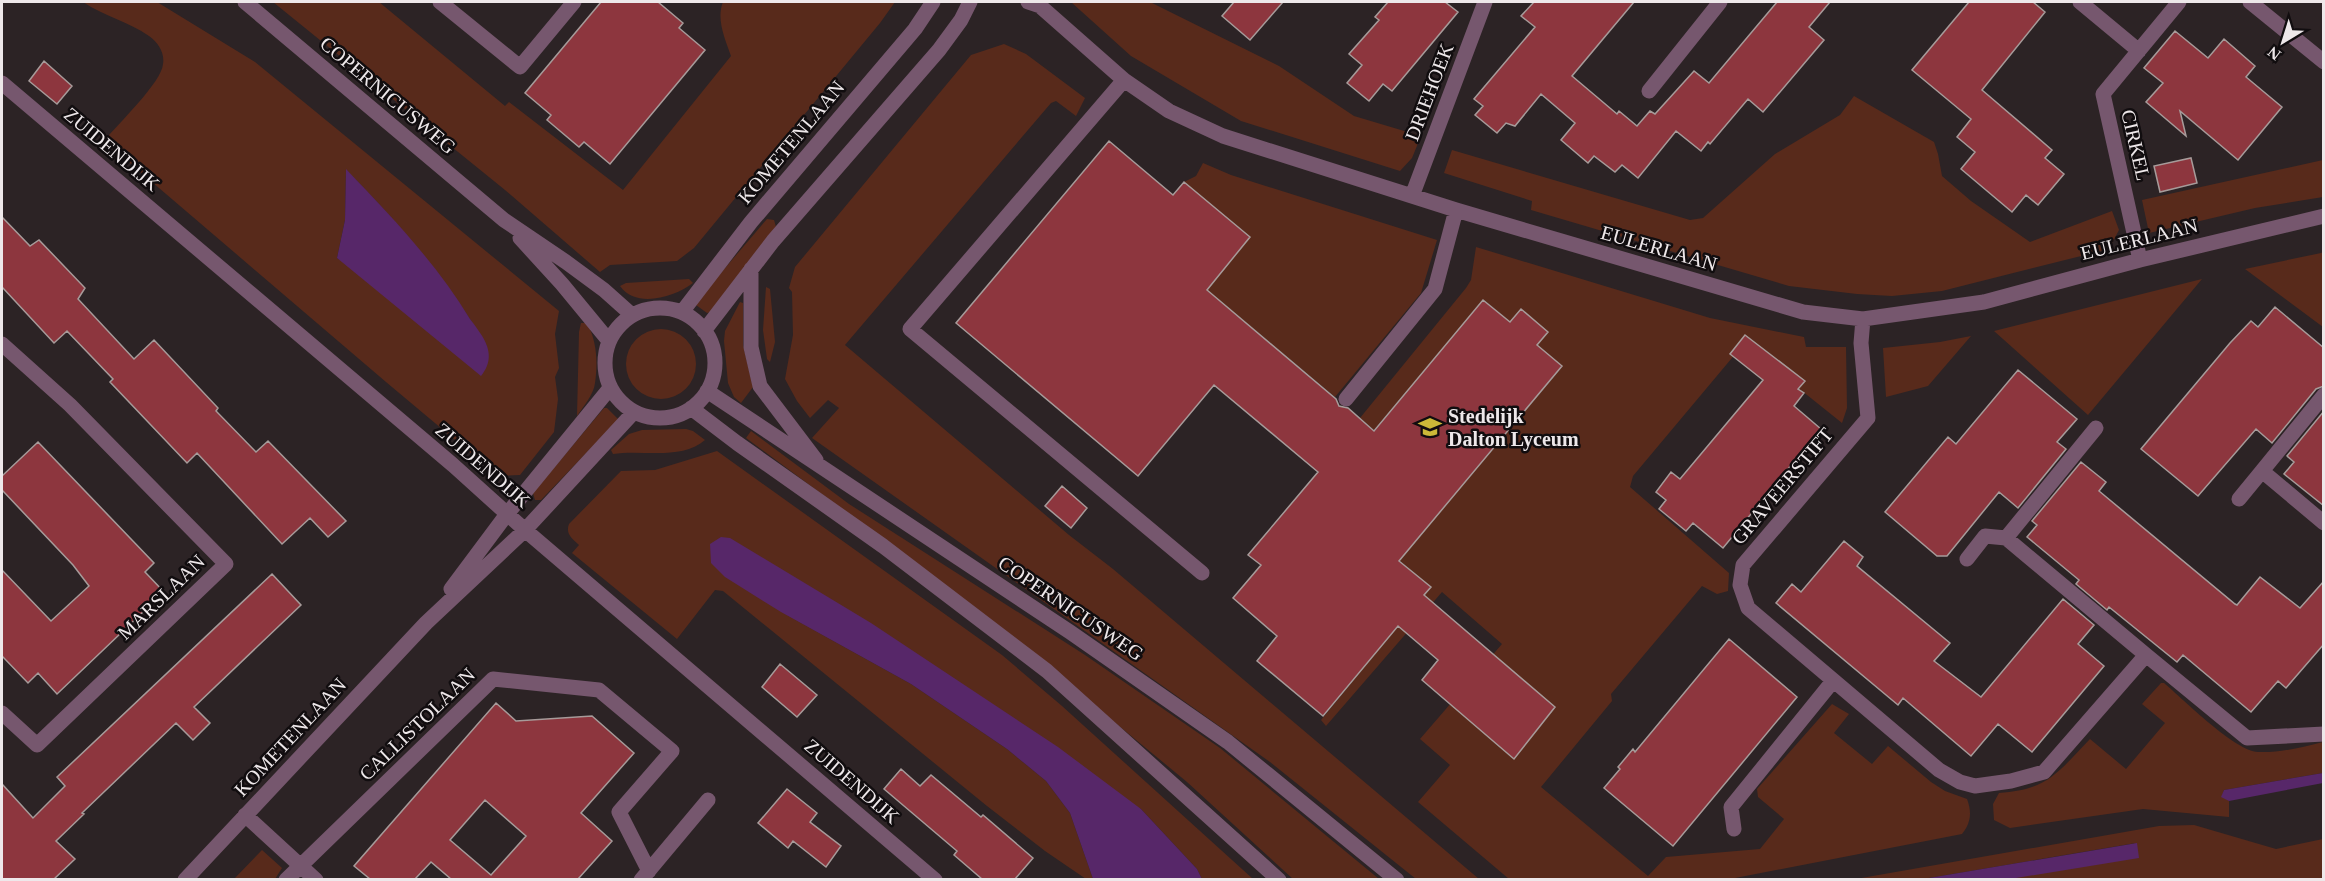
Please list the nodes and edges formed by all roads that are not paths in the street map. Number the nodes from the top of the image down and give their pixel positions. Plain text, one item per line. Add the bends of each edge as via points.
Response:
1 (245, 2) edge
2 (440, 2) edge
3 (574, 2) edge
4 (933, 2) edge
5 (970, 2) edge
6 (1028, 2) edge
7 (1485, 2) edge
8 (1720, 2) edge
9 (2080, 2) edge
10 (2179, 2) edge
11 (2250, 2) edge
12 (2139, 51) junction
13 (2324, 62) edge
14 (1124, 80) junction
15 (2, 83) edge
16 (1649, 91) dead end
17 (1412, 196) junction
18 (1456, 210) junction
19 (2324, 216) edge
20 (504, 220) junction
21 (2140, 260) junction
22 (751, 269) junction
23 (682, 312) junction
24 (632, 315) junction
25 (1863, 320) junction
26 (704, 331) junction
27 (609, 342) junction
28 (2, 344) edge
29 (610, 388) junction
30 (707, 391) junction
31 (2324, 395) edge
32 (1346, 399) dead end
33 (691, 408) junction
34 (634, 412) junction
35 (2096, 428) dead end
36 (823, 469) junction
37 (2262, 471) junction
38 (2239, 499) dead end
39 (507, 514) junction
40 (2324, 523) edge
41 (525, 530) junction
42 (2006, 538) junction
43 (1967, 559) dead end
44 (1202, 573) dead end
45 (426, 623) junction
46 (2146, 655) junction
47 (1833, 681) junction
48 (2, 713) edge
49 (2324, 734) edge
50 (708, 800) dead end
51 (245, 815) junction
52 (1734, 829) dead end
53 (300, 866) junction
54 (645, 875) edge
55 (184, 879) edge
56 (286, 879) edge
57 (316, 879) edge
58 (935, 879) edge
59 (1279, 879) edge
60 (1397, 879) edge

1 - 20 street, COPERNICUSWEG
2 - 3 street via 520,67
4 - 23 street, KOMETENLAAN via 915,29 751,222
5 - 22 street via 939,50
6 - 14 street, EULERLAAN via 1040,6
7 - 17 street, DRIEHOEK
8 - 16 street
9 - 12 street
10 - 12 street, CIRKEL
11 - 13 street
12 - 21 street, CIRKEL via 2103,94
14 - 17 street, EULERLAAN via 1169,111 1223,136
14 - 44 street via 910,329
15 - 39 street, ZUIDENDIJK
17 - 18 street, EULERLAAN
18 - 25 street, EULERLAAN via 1803,312
18 - 32 street via 1435,289
19 - 21 street, EULERLAAN
20 - 24 street, COPERNICUSWEG via 604,290
20 - 27 street, COPERNICUSWEG
21 - 25 street, EULERLAAN via 1984,302
22 - 26 street
22 - 36 street via 751,347 760,386
23 - 24 street via 657,308
23 - 26 street
24 - 27 street via 622,322
25 - 47 street, GRAVEERSTIFT via 1861,343 1868,418 1743,565 1740,585 1748,608
26 - 30 street via 711,342 715,366
27 - 29 street via 604,365
28 - 48 street, MARSLAAN via 70,405 226,564 38,745
29 - 34 street
29 - 39 street, KOMETENLAAN
30 - 33 street
30 - 36 street, COPERNICUSWEG
31 - 37 street
33 - 34 street via 657,418
33 - 59 street via 883,546 1047,671
34 - 41 street, KOMETENLAAN
35 - 42 street
36 - 60 street, COPERNICUSWEG via 1228,742
37 - 38 street
37 - 40 street
39 - 41 street, ZUIDENDIJK
39 - 45 street, KOMETENLAAN
41 - 45 street, KOMETENLAAN
41 - 58 street, ZUIDENDIJK
42 - 43 street via 1985,536
42 - 46 street
45 - 51 street, KOMETENLAAN
46 - 47 street, GRAVEERSTIFT via 2044,772 2011,782 1975,786 1939,770
46 - 49 street via 2247,738
47 - 52 street via 1731,807
50 - 54 street
51 - 53 street
51 - 55 street, KOMETENLAAN
53 - 54 street, CALLISTOLAAN via 493,680 599,690 672,751 619,812
53 - 56 street, CALLISTOLAAN
53 - 57 street

